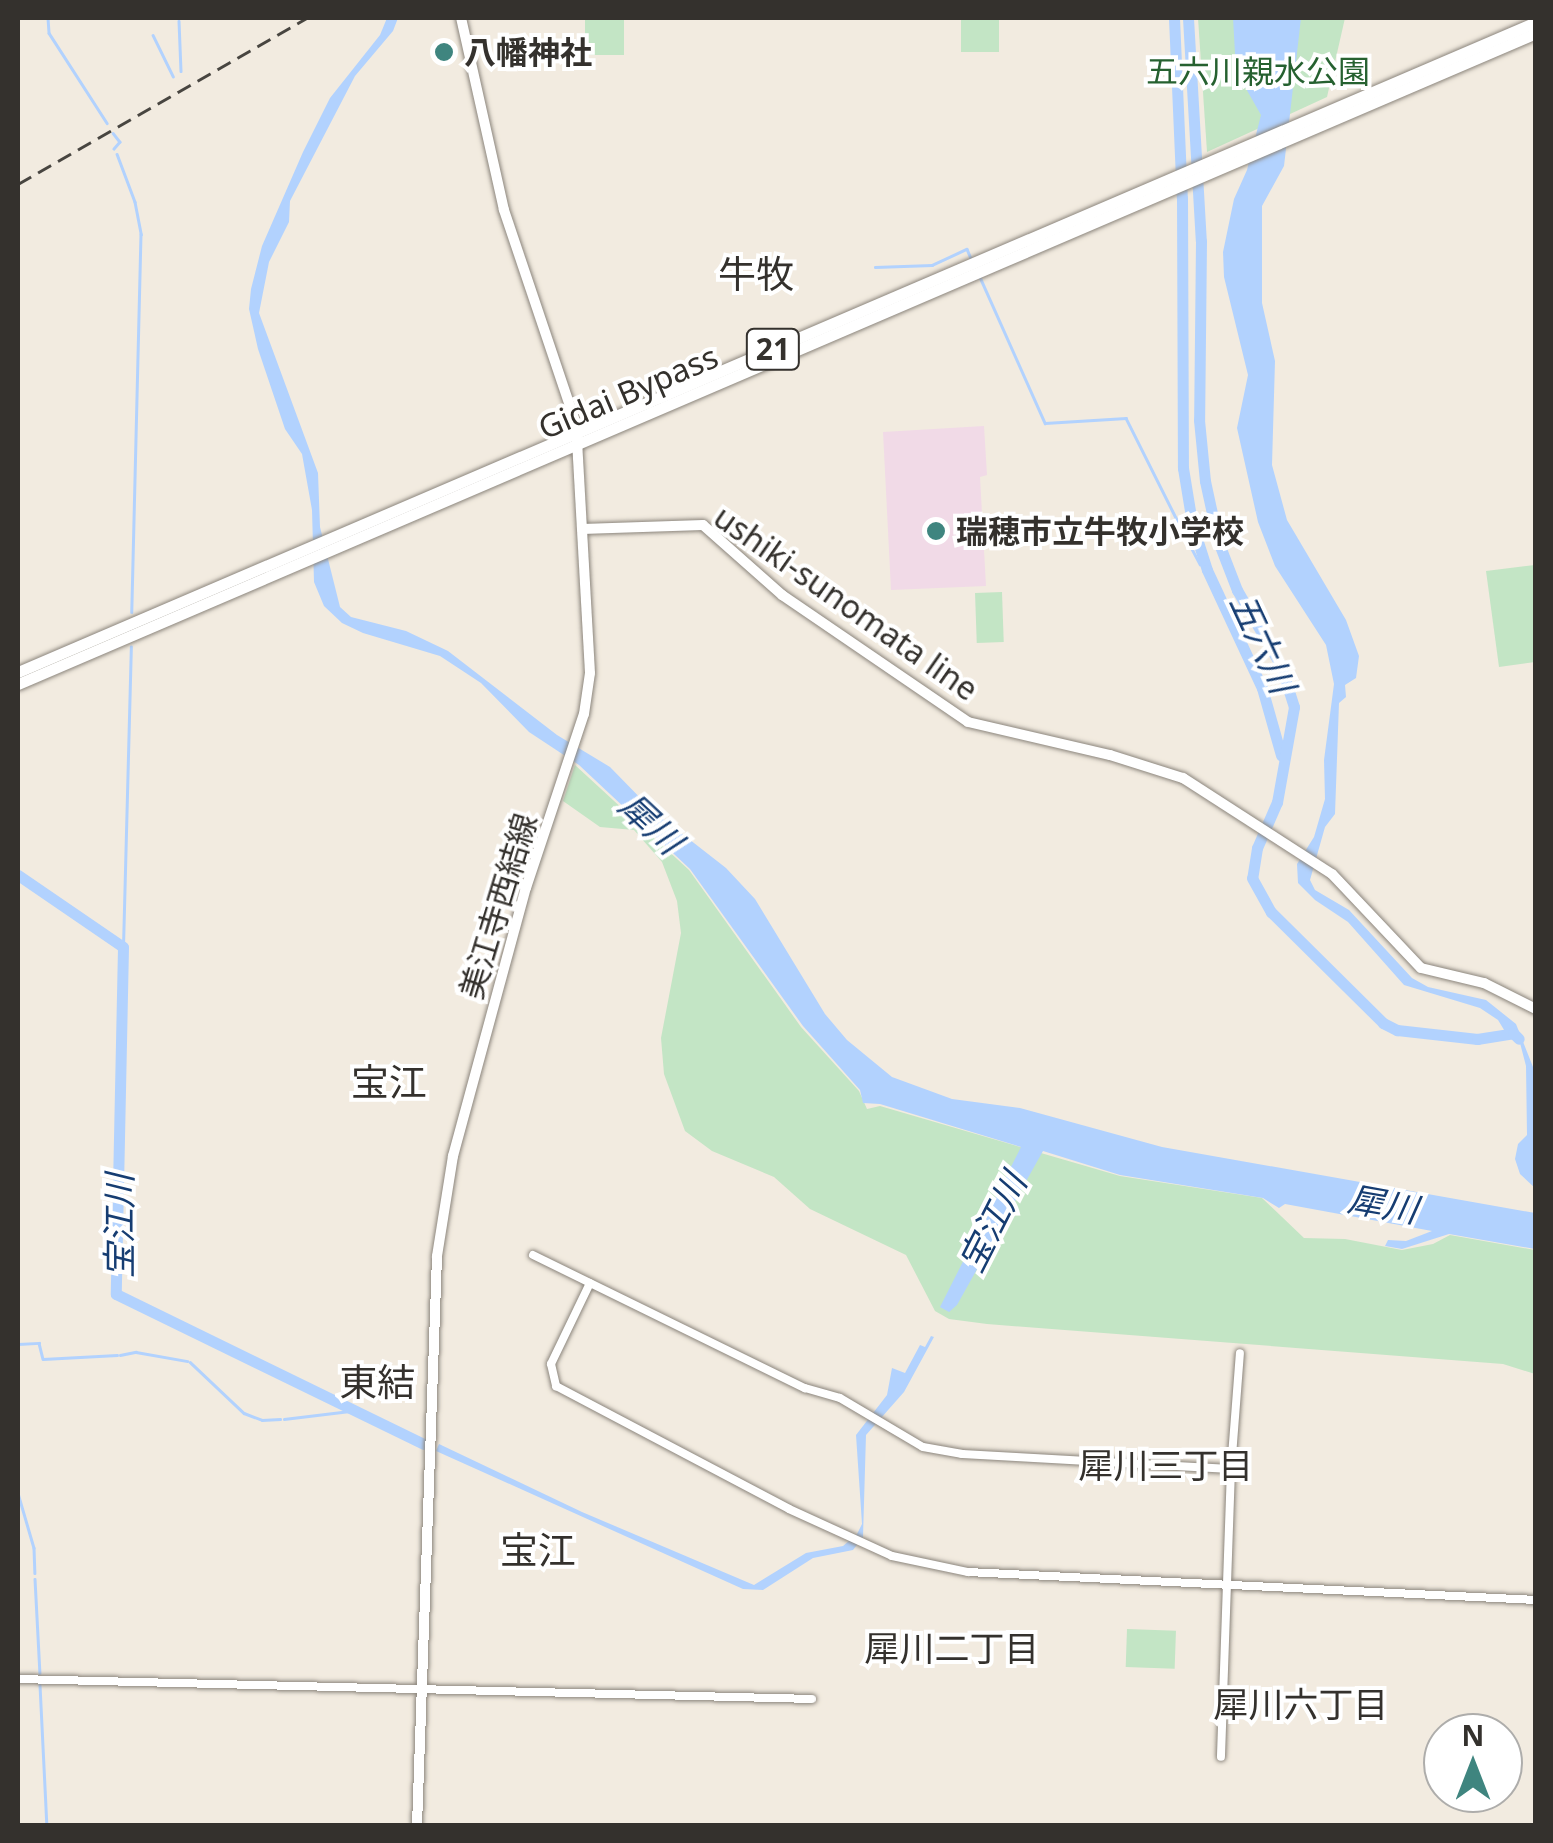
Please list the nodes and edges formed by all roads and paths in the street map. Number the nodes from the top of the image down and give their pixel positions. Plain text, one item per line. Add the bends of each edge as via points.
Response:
1 (461, 18) edge
2 (1536, 22) edge
3 (1536, 33) edge
4 (1318, 121) junction
5 (577, 439) junction
6 (582, 528) junction
7 (270, 569) junction
8 (18, 672) edge
9 (18, 684) edge
10 (1536, 1008) edge
11 (533, 1255) dead end
12 (590, 1283) junction
13 (1240, 1353) dead end
14 (1231, 1468) junction
15 (1229, 1584) junction
16 (1536, 1600) edge
17 (18, 1679) edge
18 (421, 1688) junction
19 (812, 1699) dead end
20 (1221, 1758) dead end
21 (416, 1826) edge

1 - 5 main road, 美江寺西結線 via 504,210
2 - 4 highway, Gidai Bypass / 21
3 - 4 highway, Gidai Bypass / 21
4 - 5 highway, Gidai Bypass / 21
5 - 6 main road, 美江寺西結線
5 - 7 highway, Gidai Bypass / 21
6 - 10 main road, ushiki-sunomata line via 704,525 782,594 968,722 1159,768 1209,792 1332,874 1421,968 1503,989
6 - 18 main road, 美江寺西結線 via 590,673 453,1156 436,1256
7 - 8 highway, Gidai Bypass / 21
7 - 9 highway, Gidai Bypass / 21
11 - 12 street
12 - 14 street via 923,1447
12 - 15 street via 550,1364 556,1386 864,1546 968,1572
13 - 14 street
14 - 15 street
15 - 16 street
15 - 20 street
17 - 18 street
18 - 19 street
18 - 21 main road, 美江寺西結線

